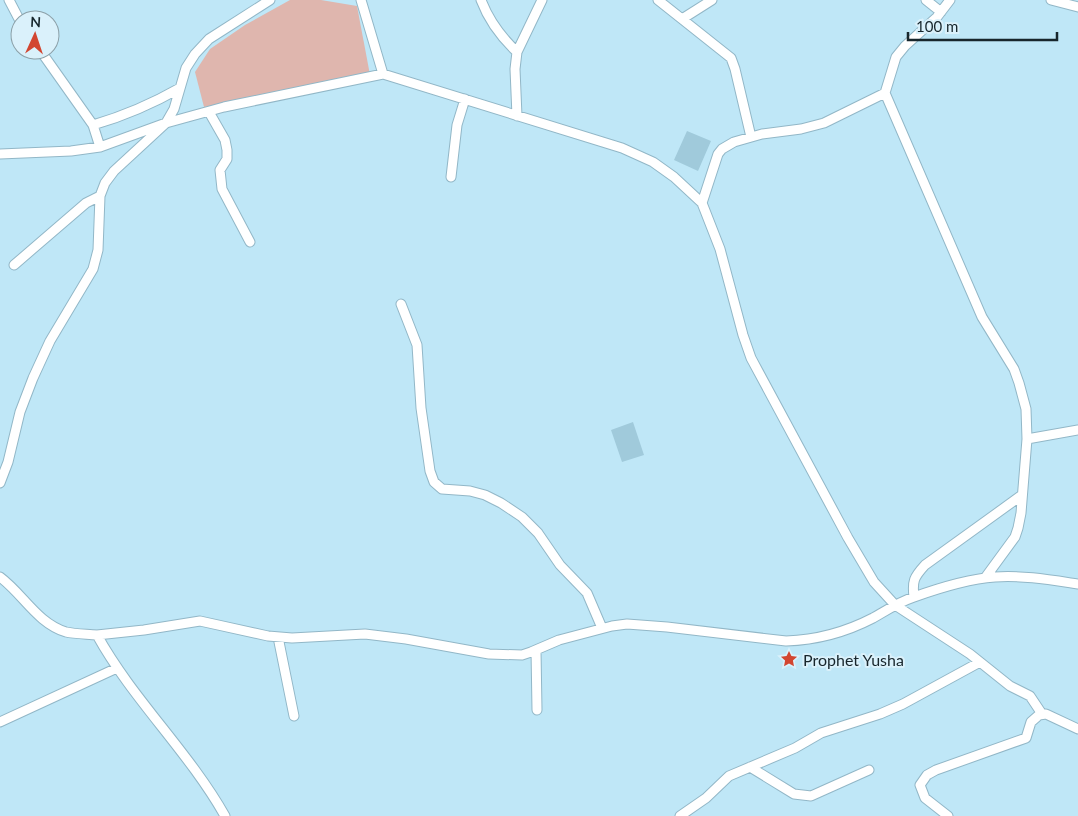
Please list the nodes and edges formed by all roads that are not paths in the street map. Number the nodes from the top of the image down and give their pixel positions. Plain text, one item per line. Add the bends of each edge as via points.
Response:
1 (270, 0) edge
2 (361, 0) edge
3 (481, 0) edge
4 (542, 0) edge
5 (658, 0) edge
6 (712, 0) edge
7 (926, 0) edge
8 (951, 0) edge
9 (1051, 0) edge
10 (1078, 7) edge
11 (941, 12) junction
12 (682, 19) junction
13 (518, 52) junction
14 (47, 60) edge
15 (383, 74) junction
16 (180, 88) junction
17 (884, 93) junction
18 (465, 99) junction
19 (209, 112) junction
20 (517, 116) junction
21 (166, 124) junction
22 (93, 125) junction
23 (751, 137) junction
24 (100, 147) junction
25 (0, 154) edge
26 (451, 177) dead end
27 (100, 196) junction
28 (702, 202) junction
29 (250, 242) dead end
30 (14, 265) dead end
31 (401, 304) dead end
32 (1078, 430) edge
33 (1027, 439) junction
34 (0, 483) edge
35 (1022, 495) junction
36 (0, 577) edge
37 (986, 578) junction
38 (1078, 584) edge
39 (914, 597) junction
40 (895, 605) junction
41 (602, 628) junction
42 (97, 635) junction
43 (278, 637) junction
44 (536, 650) junction
45 (980, 662) junction
46 (117, 668) junction
47 (537, 710) dead end
48 (1042, 714) junction
49 (294, 716) dead end
50 (0, 722) edge
51 (1078, 729) edge
52 (750, 767) junction
53 (869, 770) dead end
54 (225, 816) edge
55 (680, 816) edge
56 (948, 816) edge

1 - 16 street via 208,39 186,68
2 - 15 street
3 - 13 street via 499,33
4 - 13 street
5 - 12 street
6 - 12 street
7 - 11 street
8 - 11 street
9 - 10 street
11 - 17 street via 896,57
12 - 23 street via 731,58
13 - 20 street via 515,69
14 - 22 street
15 - 18 street
15 - 19 street
16 - 21 street
16 - 22 street via 149,105
17 - 23 street via 840,116 812,126
17 - 33 street via 982,317 1016,376 1026,410
18 - 20 street
18 - 26 street via 457,124
19 - 21 street
19 - 29 street via 228,150 220,170 222,189
20 - 28 street via 596,139 653,162
21 - 24 street
21 - 27 street via 114,171
22 - 24 street
23 - 28 street via 722,149
24 - 25 street
27 - 30 street via 86,203
27 - 34 street via 98,250 93,269 50,340 33,378
28 - 40 street via 720,249 752,358 848,538 874,582
31 - 41 street via 417,345 421,408 434,482 442,489 485,495 522,517 587,593
32 - 33 street
33 - 35 street
35 - 37 street via 1015,538
35 - 39 street via 925,565 912,583
36 - 42 street via 50,625 66,632
37 - 38 street via 1014,577
37 - 39 street
39 - 40 street
40 - 41 street via 873,618 828,636 798,641 648,625
40 - 45 street
41 - 44 street
42 - 43 street via 200,621
42 - 46 street
43 - 44 street via 364,634 489,654 522,654
43 - 49 street
44 - 47 street
45 - 48 street via 1010,686 1030,696
45 - 52 street via 903,704 821,733
46 - 50 street
46 - 54 street via 212,793
48 - 51 street
48 - 56 street via 1033,718 1026,738 927,775 920,785 925,798
52 - 53 street via 794,794 811,796
52 - 55 street via 730,776

